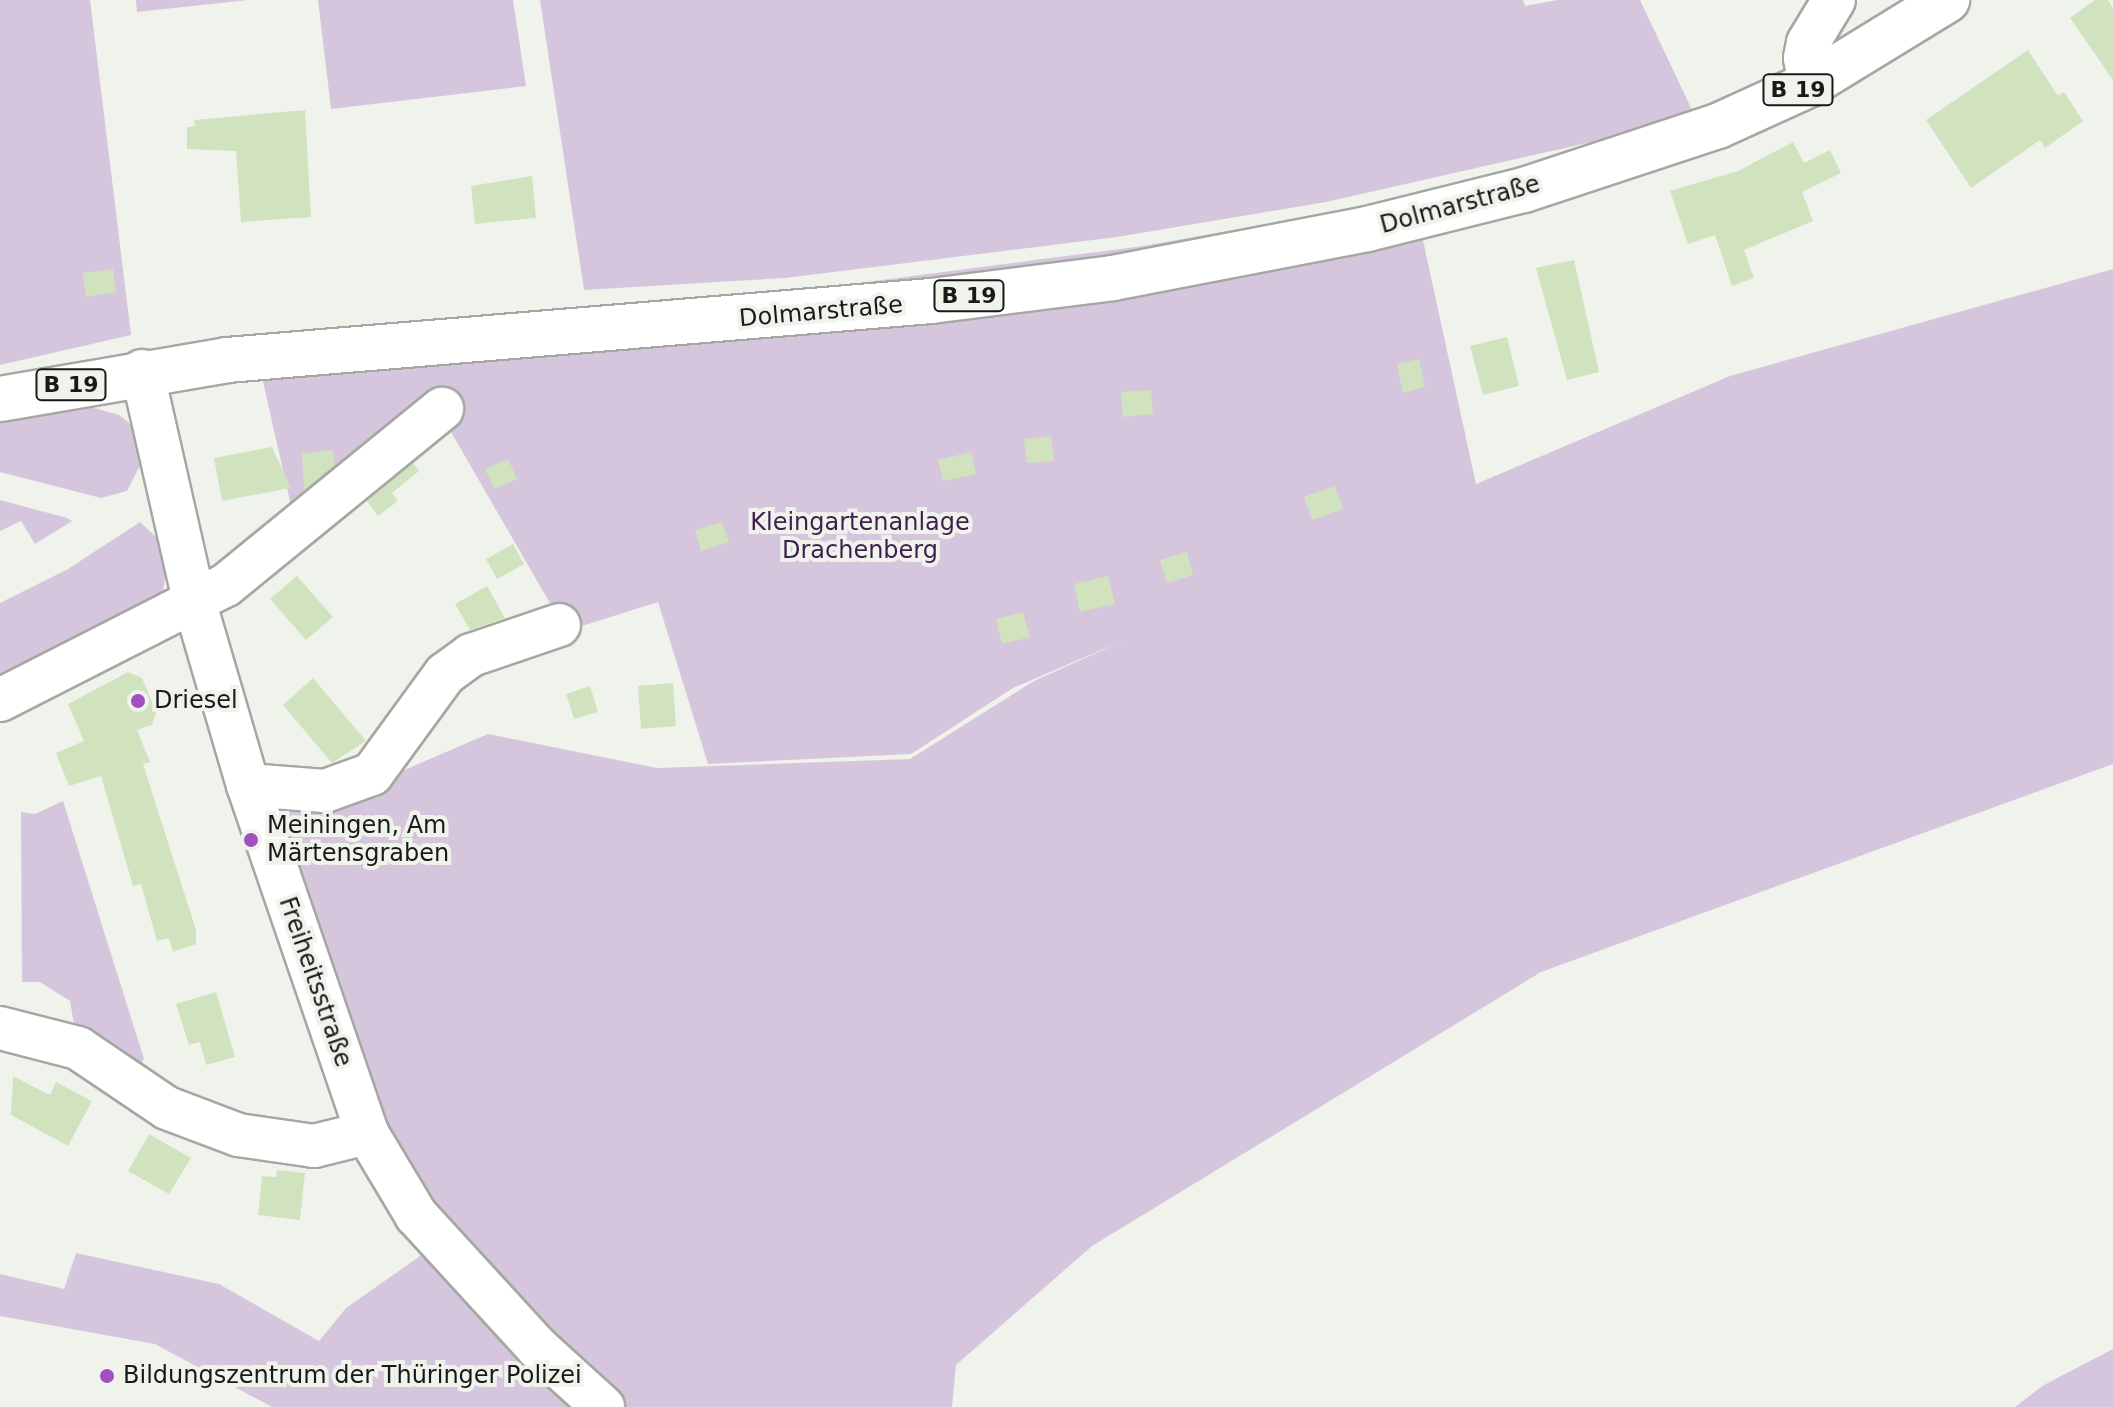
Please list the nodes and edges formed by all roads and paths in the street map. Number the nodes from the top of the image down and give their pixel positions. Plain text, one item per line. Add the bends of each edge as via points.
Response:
1 (1834, 0) edge
2 (1947, 0) edge
3 (1810, 84) junction
4 (142, 371) junction
5 (0, 399) edge
6 (442, 409) dead end
7 (195, 604) junction
8 (559, 625) dead end
9 (0, 700) edge
10 (248, 785) junction
11 (0, 1028) edge
12 (367, 1133) junction
13 (603, 1407) edge

1 - 3 street via 1808,43
2 - 3 main road, Dolmarstraße / B 19
3 - 4 main road, Dolmarstraße / B 19 via 1718,126 1524,190 1367,229 1113,278 840,311 397,344
4 - 5 main road, Dolmarstraße / B 19
4 - 7 street, Freiheitsstraße
6 - 7 street via 226,585
7 - 9 street
7 - 10 street, Freiheitsstraße
8 - 10 street via 471,655 445,674 372,774 325,791
10 - 12 street, Freiheitsstraße
11 - 12 street via 78,1048 167,1108 238,1135 314,1146
12 - 13 street, Freiheitsstraße via 416,1215 538,1348

